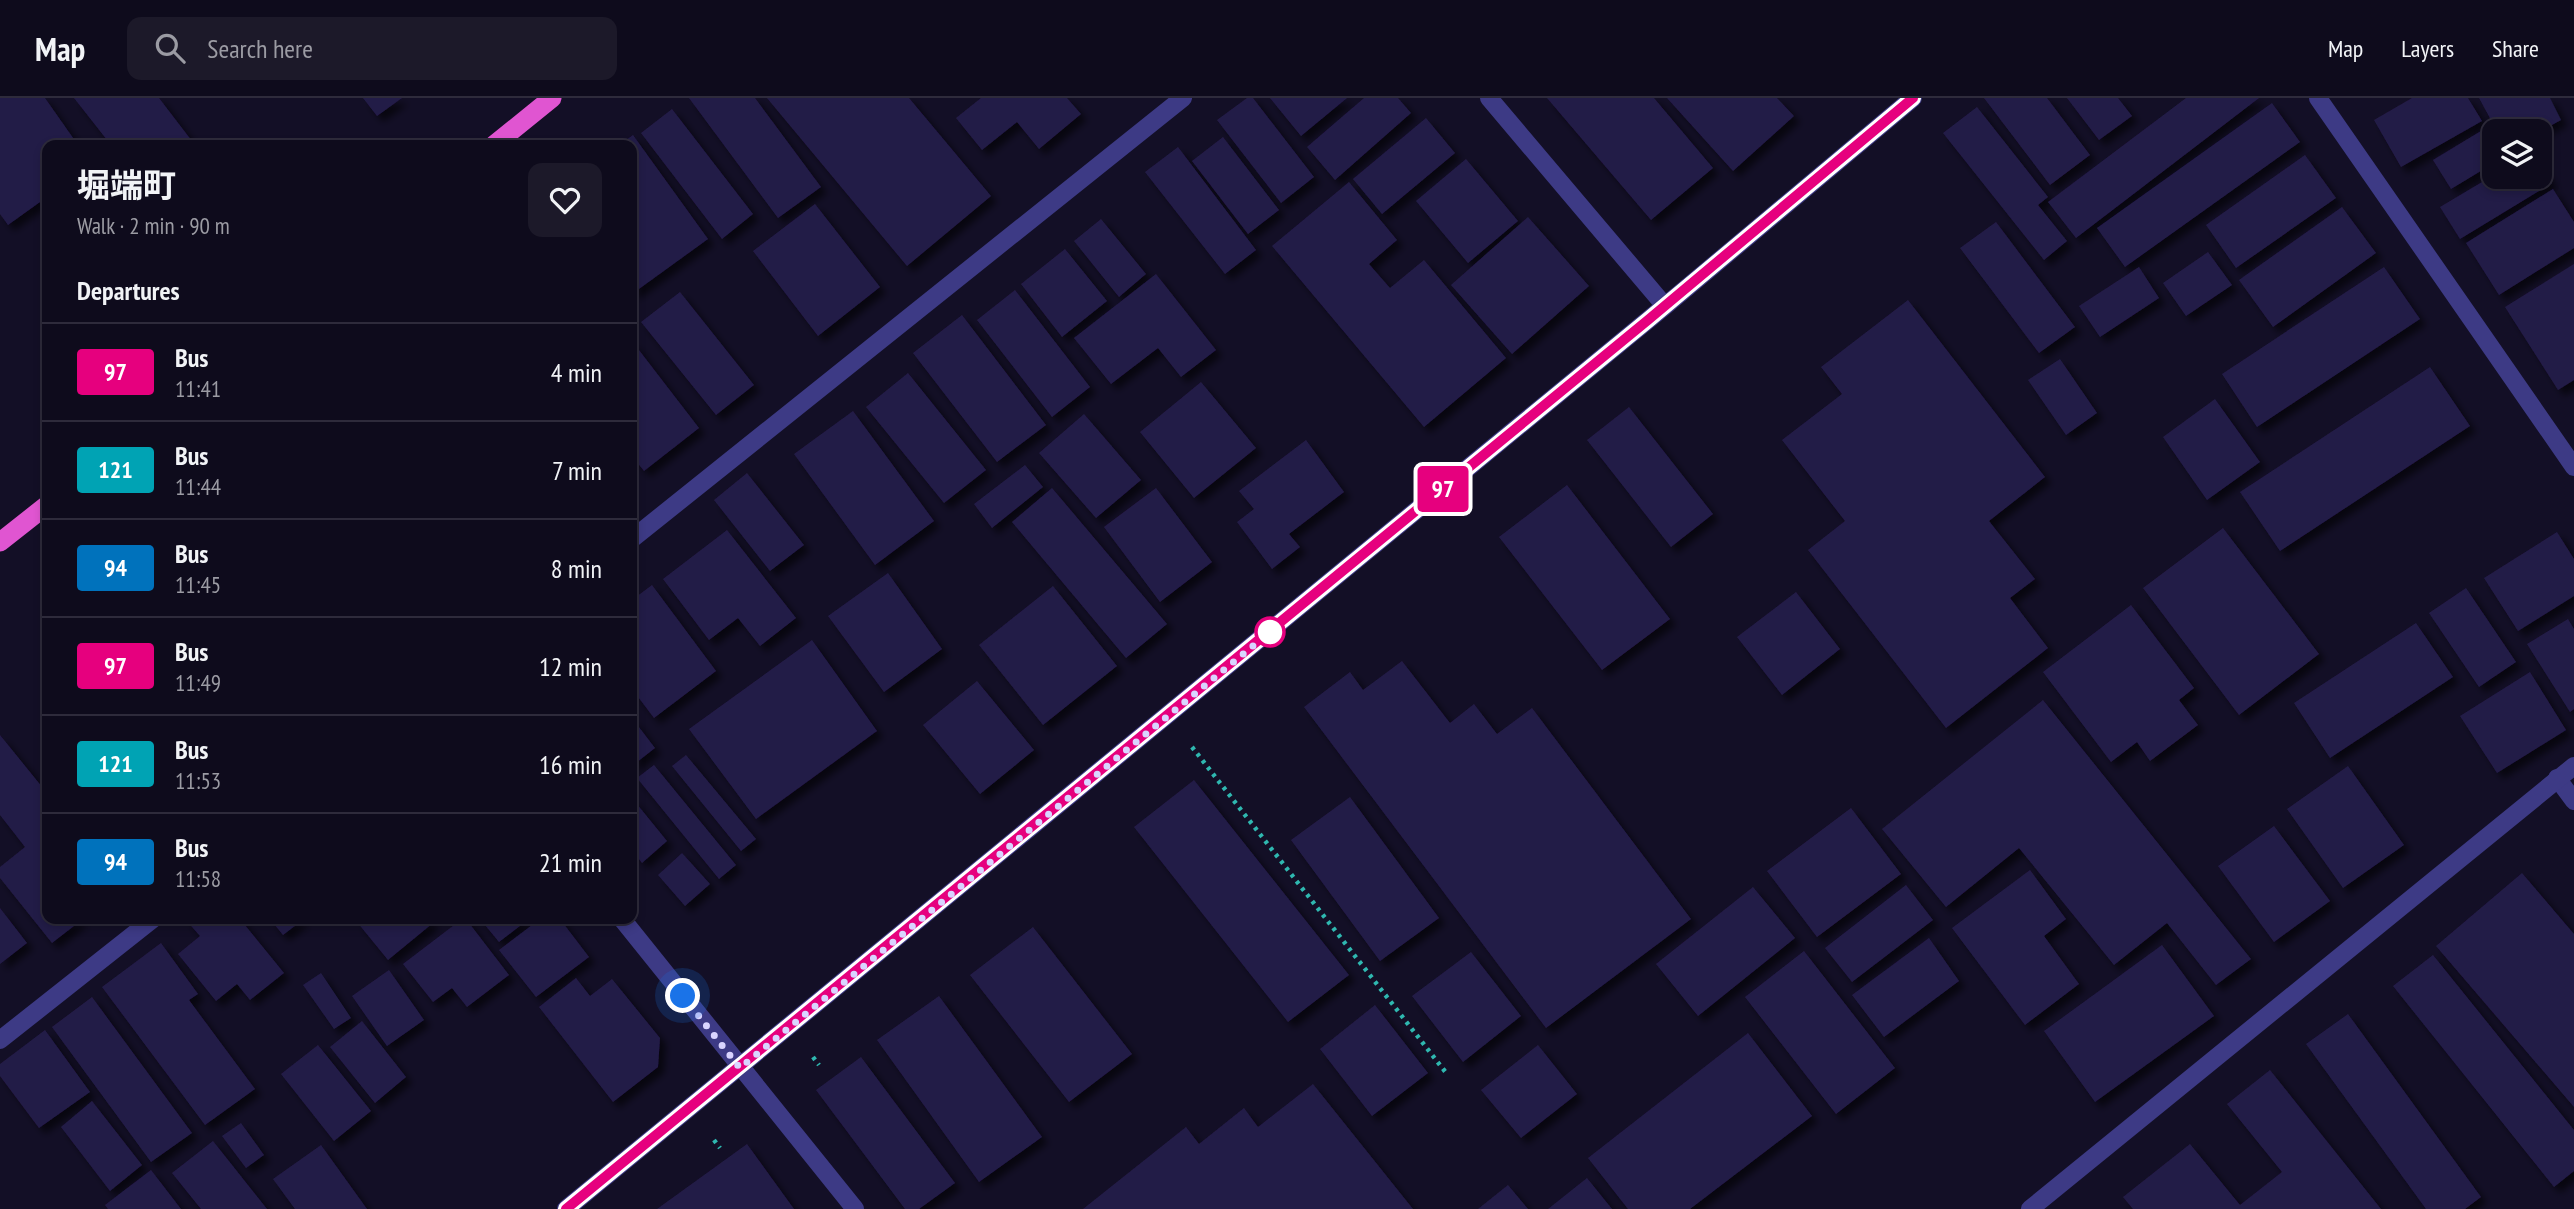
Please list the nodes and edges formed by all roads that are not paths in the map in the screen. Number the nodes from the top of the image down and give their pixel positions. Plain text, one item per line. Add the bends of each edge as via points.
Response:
1 (552, 98) edge
2 (1183, 98) edge
3 (1489, 98) edge
4 (1913, 98) edge
5 (2318, 98) edge
6 (500, 140) edge
7 (1665, 306) junction
8 (2574, 467) edge
9 (42, 509) edge
10 (637, 535) edge
11 (0, 542) edge
12 (2574, 766) edge
13 (2557, 778) junction
14 (2574, 801) edge
15 (147, 924) edge
16 (626, 924) edge
17 (0, 1040) edge
18 (740, 1068) junction
19 (566, 1209) edge
20 (855, 1209) edge
21 (2030, 1209) edge

1 - 6 highway
2 - 10 street
3 - 7 street
4 - 7 street
5 - 8 street
7 - 18 street
9 - 11 highway
12 - 13 street
13 - 14 street
13 - 21 street
15 - 17 street
16 - 18 street
18 - 19 street
18 - 20 street

